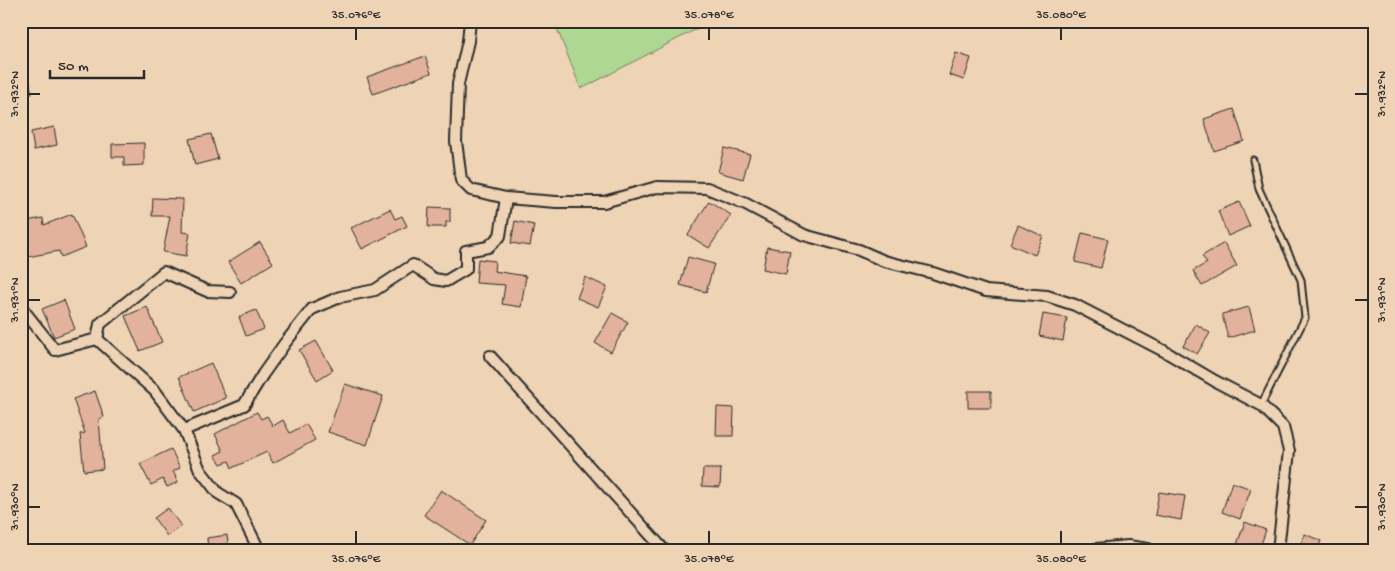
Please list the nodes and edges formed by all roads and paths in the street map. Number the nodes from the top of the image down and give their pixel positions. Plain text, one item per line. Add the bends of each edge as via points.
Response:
1 (470, 21) edge
2 (1253, 160) dead end
3 (506, 198) junction
4 (230, 292) dead end
5 (21, 307) edge
6 (97, 339) junction
7 (490, 356) dead end
8 (1261, 405) junction
9 (184, 430) junction
10 (259, 550) edge
11 (664, 550) edge
12 (1096, 550) edge
13 (1148, 550) edge
14 (1278, 550) edge

1 - 3 street via 458,84 456,141 461,180 471,190
2 - 8 lane via 1259,189 1301,280 1305,318
3 - 8 street via 604,202 657,187 707,188 746,204 804,235 859,250 884,261 986,291 1047,296 1075,305
3 - 9 street via 500,236 488,248 466,251 466,269 446,280 434,279 413,265 375,290 340,297 312,310 280,350 244,405
4 - 6 street via 207,291 164,272 100,324
5 - 6 street via 55,350
6 - 9 street via 155,391
7 - 11 street
8 - 14 street via 1283,427 1289,451
9 - 10 street via 200,470 218,493 236,504
12 - 13 street via 1128,547

